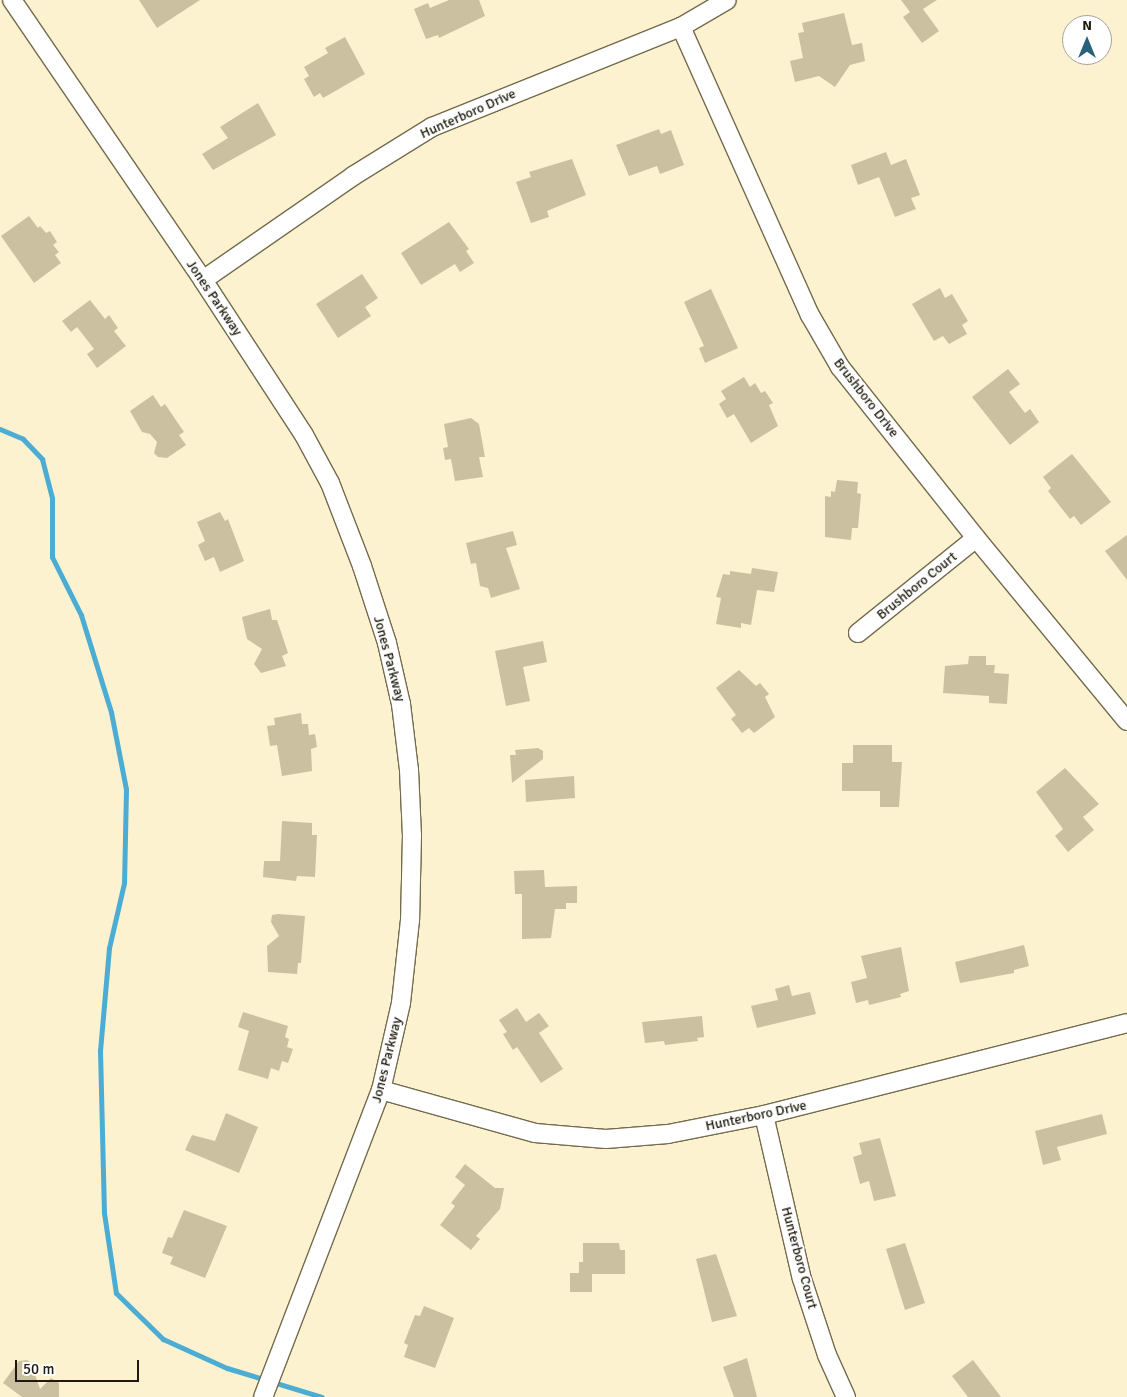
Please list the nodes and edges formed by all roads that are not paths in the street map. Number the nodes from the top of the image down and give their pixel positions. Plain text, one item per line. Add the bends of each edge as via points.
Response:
1 (12, 0) edge
2 (727, 0) edge
3 (681, 27) junction
4 (203, 280) junction
5 (976, 538) junction
6 (858, 633) dead end
7 (1127, 721) edge
8 (1127, 1023) edge
9 (381, 1090) junction
10 (764, 1115) junction
11 (263, 1397) edge
12 (846, 1397) edge

1 - 4 street, Jones Parkway
2 - 3 street, Hunterboro Drive
3 - 4 street, Hunterboro Drive via 432,127 353,176
3 - 5 street, Brushboro Drive via 816,328 840,367
4 - 9 street, Jones Parkway via 292,415 330,484 387,643 401,704 409,770 410,920 401,1003
5 - 6 street, Brushboro Court
5 - 7 street, Brushboro Drive
8 - 10 street, Hunterboro Drive
9 - 10 street, Hunterboro Drive via 535,1133 606,1139 668,1134
9 - 11 street, Jones Parkway
10 - 12 street, Hunterboro Court via 802,1280 827,1355

